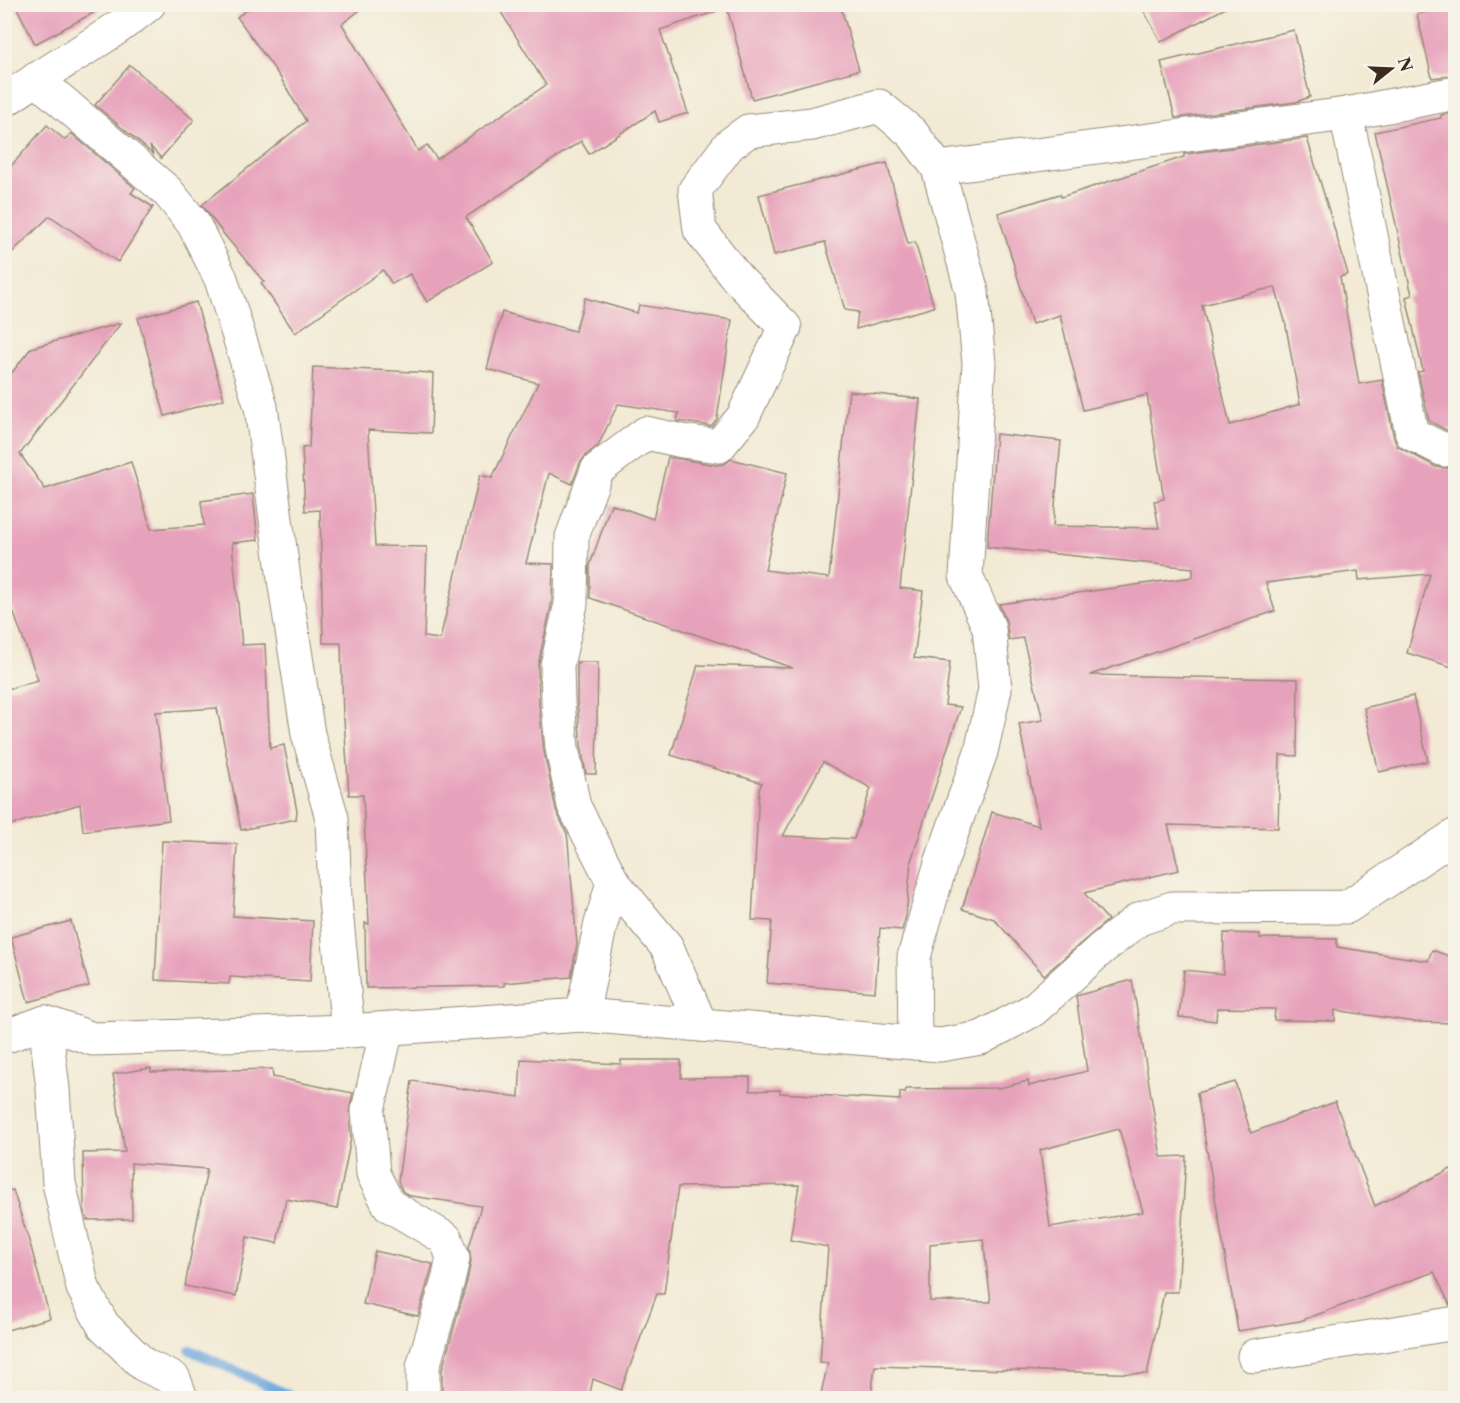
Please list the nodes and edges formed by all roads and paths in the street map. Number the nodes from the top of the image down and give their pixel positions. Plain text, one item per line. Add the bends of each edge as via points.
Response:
1 (149, 4) edge
2 (36, 79) junction
3 (1455, 93) edge
4 (4, 101) edge
5 (1346, 114) junction
6 (938, 168) junction
7 (1455, 447) edge
8 (1455, 835) edge
9 (613, 882) junction
10 (582, 1016) junction
11 (45, 1022) junction
12 (701, 1025) junction
13 (387, 1029) junction
14 (348, 1031) junction
15 (4, 1037) edge
16 (915, 1043) junction
17 (1455, 1323) edge
18 (1254, 1356) dead end
19 (181, 1398) edge
20 (423, 1398) edge

1 - 2 street via 123,25
2 - 4 street
2 - 14 street via 167,191 193,223 221,279 261,407 308,734 332,818 335,900
3 - 5 street
5 - 6 street
5 - 7 street via 1412,434 1444,450
6 - 9 street via 912,134 879,106 812,124 748,131 729,144 695,190 700,230 737,278 785,327 743,417 718,446 646,433 597,470 572,537 571,604 557,665 562,748 574,806
6 - 16 street via 972,292 979,363 966,576 989,628 995,689 981,752 941,863 914,957
8 - 16 street via 1347,907 1172,908 1139,919 1033,1010 981,1038 940,1046
9 - 10 street
9 - 12 street via 667,947
10 - 12 street
10 - 13 street
11 - 14 street via 93,1038
11 - 15 street
11 - 19 street via 59,1183 83,1288 103,1325 144,1365 174,1379
12 - 16 street
13 - 14 street
13 - 20 street via 368,1110 372,1174 388,1205 446,1239 453,1258 423,1367
17 - 18 street

